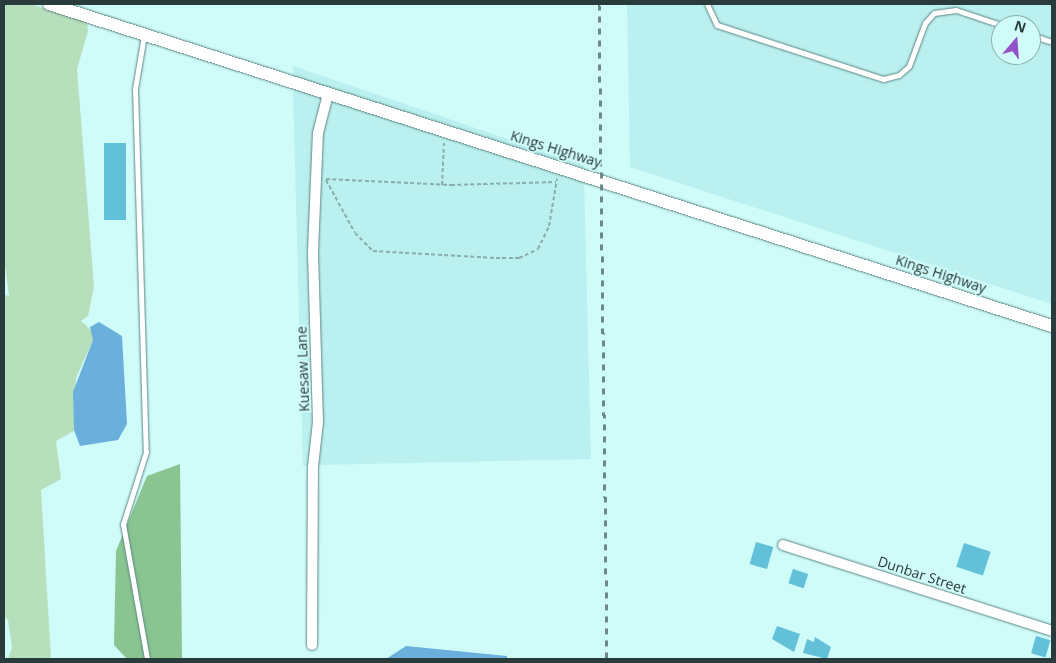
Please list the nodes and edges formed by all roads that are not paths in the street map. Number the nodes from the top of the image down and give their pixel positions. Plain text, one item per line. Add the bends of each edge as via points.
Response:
1 (49, 4) edge
2 (707, 4) edge
3 (991, 22) edge
4 (144, 34) junction
5 (328, 94) junction
6 (1052, 326) edge
7 (783, 545) dead end
8 (1052, 631) edge
9 (312, 645) dead end
10 (147, 659) edge

1 - 4 street, Kings Highway
2 - 3 lane via 712,19 722,27 883,79 894,78 909,66 925,23 934,13 956,10
4 - 5 street, Kings Highway
4 - 10 lane via 135,89 146,452 123,524
5 - 6 street, Kings Highway
5 - 9 street, Kuesaw Lane via 318,133 313,252 318,422 313,467
7 - 8 street, Dunbar Street

